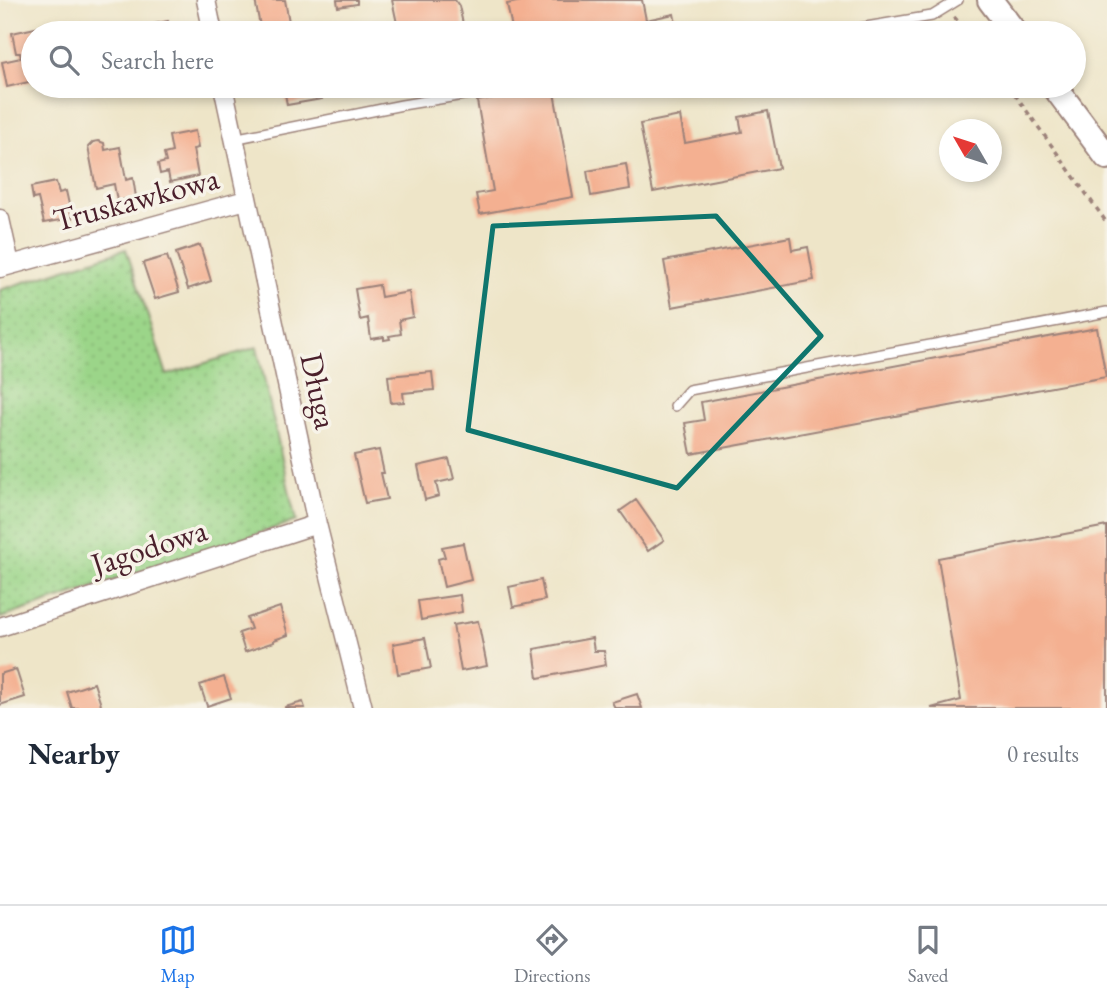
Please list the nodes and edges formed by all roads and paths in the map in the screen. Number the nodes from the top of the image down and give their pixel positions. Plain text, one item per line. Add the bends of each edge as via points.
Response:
1 (206, 0) edge
2 (958, 0) edge
3 (990, 0) edge
4 (210, 21) edge
5 (902, 21) edge
6 (1006, 21) edge
7 (225, 98) edge
8 (445, 98) edge
9 (1018, 98) edge
10 (1063, 98) edge
11 (233, 139) junction
12 (1107, 157) edge
13 (246, 200) junction
14 (0, 219) edge
15 (1107, 223) edge
16 (5, 266) edge
17 (1107, 312) edge
18 (675, 406) dead end
19 (317, 524) junction
20 (0, 627) edge
21 (363, 708) edge

1 - 4 street
2 - 5 lane via 932,16
3 - 6 main road
7 - 11 street, Długa
8 - 11 lane
9 - 15 path
10 - 12 main road
11 - 13 street, Długa
13 - 16 street, Truskawkowa
13 - 19 street, Długa
14 - 16 street
17 - 18 lane via 689,390
19 - 20 street, Jagodowa
19 - 21 street, Długa

